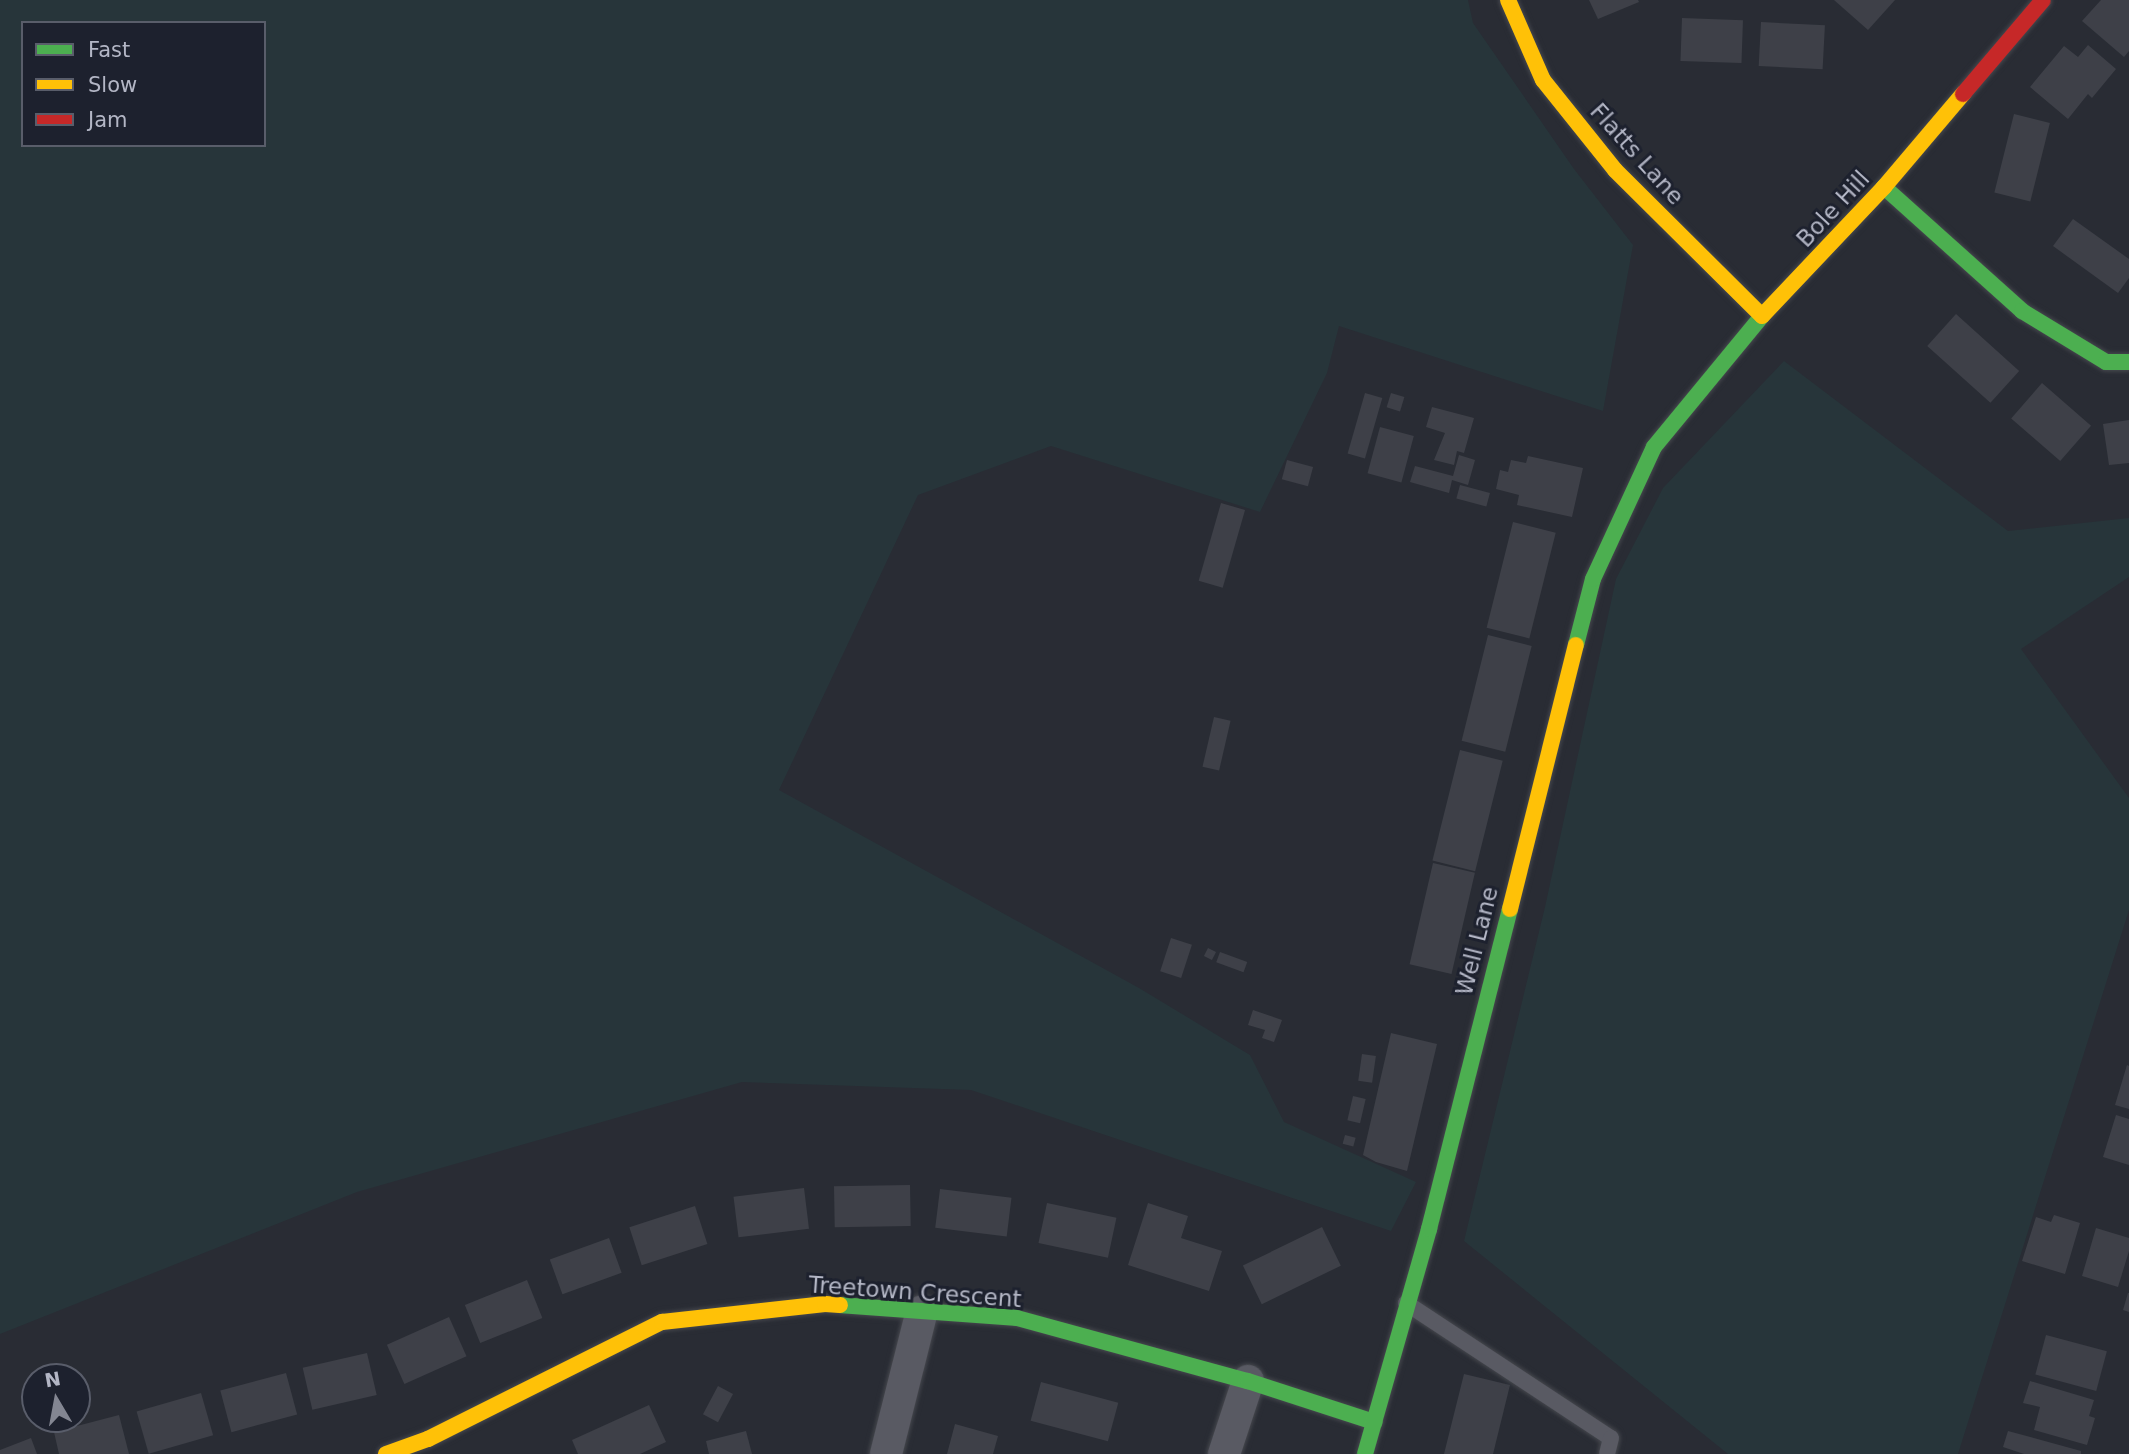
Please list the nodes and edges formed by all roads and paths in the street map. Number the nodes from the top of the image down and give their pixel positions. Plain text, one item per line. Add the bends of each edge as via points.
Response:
1 (1508, 0) edge
2 (2043, 0) edge
3 (1884, 187) junction
4 (1762, 316) junction
5 (2129, 362) edge
6 (1654, 447) joint
7 (1405, 1303) junction
8 (922, 1311) junction
9 (1248, 1381) junction
10 (1374, 1422) junction
11 (386, 1454) edge
12 (886, 1454) edge
13 (1224, 1454) edge
14 (1365, 1454) edge
15 (1607, 1454) edge

1 - 4 street, Flatts Lane via 1543,80 1615,170
2 - 3 street, Bole Hill
3 - 4 street, Bole Hill
3 - 5 street via 2022,311 2106,362
4 - 6 street, Bole Hill
6 - 7 street, Well Lane via 1593,579 1429,1230
7 - 10 street, Well Lane
7 - 15 lane via 1611,1438
8 - 9 street, Treetown Crescent via 1017,1318
8 - 11 street, Treetown Crescent via 825,1304 662,1322 428,1438
8 - 12 street
9 - 10 street, Treetown Crescent
9 - 13 street
10 - 14 street, Well Lane

